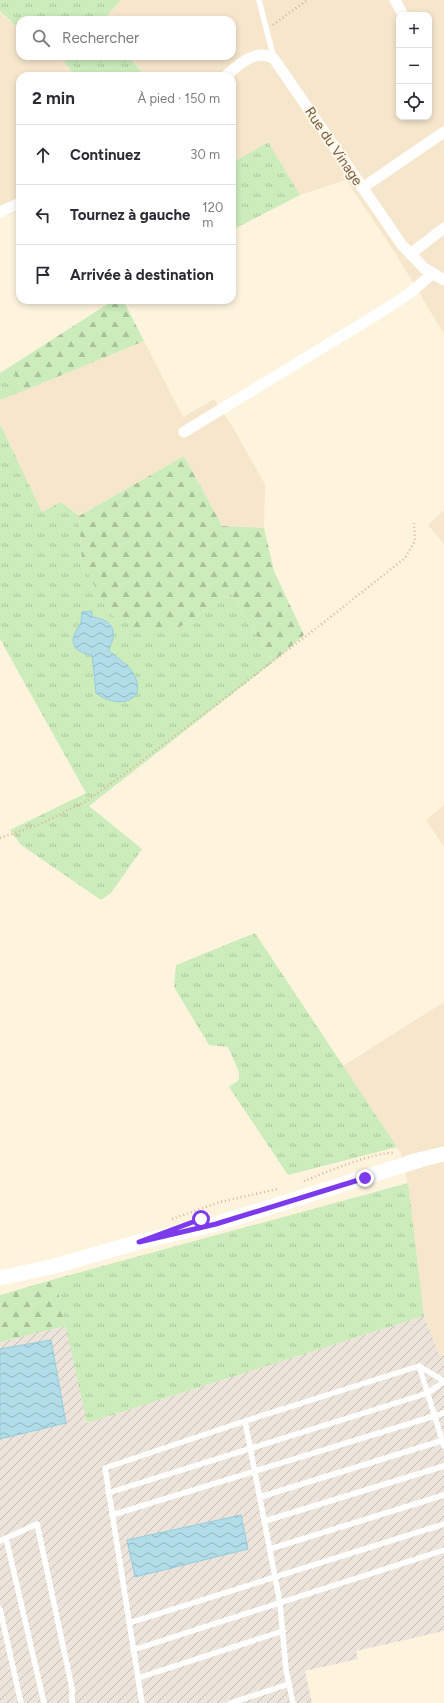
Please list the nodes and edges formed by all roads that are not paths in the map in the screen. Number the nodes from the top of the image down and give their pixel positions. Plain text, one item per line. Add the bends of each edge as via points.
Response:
1 (259, 0) edge
2 (395, 0) edge
3 (402, 12) dead end
4 (274, 60) junction
5 (231, 72) edge
6 (444, 132) edge
7 (362, 188) junction
8 (16, 205) edge
9 (0, 212) edge
10 (444, 228) edge
11 (410, 254) junction
12 (432, 274) junction
13 (444, 280) edge
14 (184, 432) dead end
15 (444, 1154) edge
16 (51, 1267) junction
17 (0, 1278) edge
18 (0, 1283) edge
19 (419, 1366) junction
20 (443, 1382) edge
21 (428, 1393) junction
22 (444, 1413) edge
23 (435, 1416) junction
24 (245, 1421) junction
25 (443, 1442) edge
26 (251, 1448) junction
27 (444, 1466) edge
28 (255, 1471) junction
29 (108, 1493) junction
30 (444, 1495) edge
31 (260, 1497) junction
32 (112, 1515) junction
33 (265, 1521) junction
34 (444, 1524) edge
35 (3, 1540) edge
36 (270, 1549) junction
37 (444, 1550) edge
38 (275, 1577) junction
39 (280, 1603) junction
40 (0, 1609) edge
41 (129, 1623) junction
42 (283, 1632) junction
43 (133, 1650) junction
44 (138, 1678) junction
45 (289, 1684) junction
46 (21, 1703) edge
47 (44, 1703) edge
48 (72, 1703) edge
49 (142, 1703) edge
50 (230, 1703) edge
51 (293, 1703) edge

1 - 4 lane
2 - 3 street
4 - 5 street via 264,55 252,57
4 - 7 street, Rue du Vinage
6 - 7 street
7 - 11 street, Rue du Vinage
8 - 9 street
10 - 11 street
11 - 12 street, Rue du Vinage
12 - 13 street, Rue du Vinage
12 - 14 street via 410,293 381,312
15 - 16 main road via 216,1224
16 - 17 main road
16 - 18 main road
19 - 20 lane
19 - 21 lane
19 - 24 lane
20 - 21 lane
21 - 23 lane
21 - 26 lane
22 - 23 lane
23 - 25 lane
23 - 28 lane
24 - 26 lane
24 - 29 lane via 104,1468
25 - 31 lane
26 - 28 lane
26 - 29 lane
27 - 33 lane
28 - 31 lane
28 - 32 lane
29 - 32 lane
30 - 36 lane
31 - 33 lane
32 - 41 lane
33 - 36 lane
34 - 38 lane
35 - 47 lane
35 - 48 lane via 37,1524 72,1688
36 - 38 lane
37 - 39 lane
38 - 39 lane
38 - 41 lane
39 - 42 lane
39 - 43 lane
40 - 46 lane
41 - 43 lane
42 - 44 lane
42 - 45 lane
43 - 44 lane
44 - 49 lane
45 - 50 lane
45 - 51 lane

